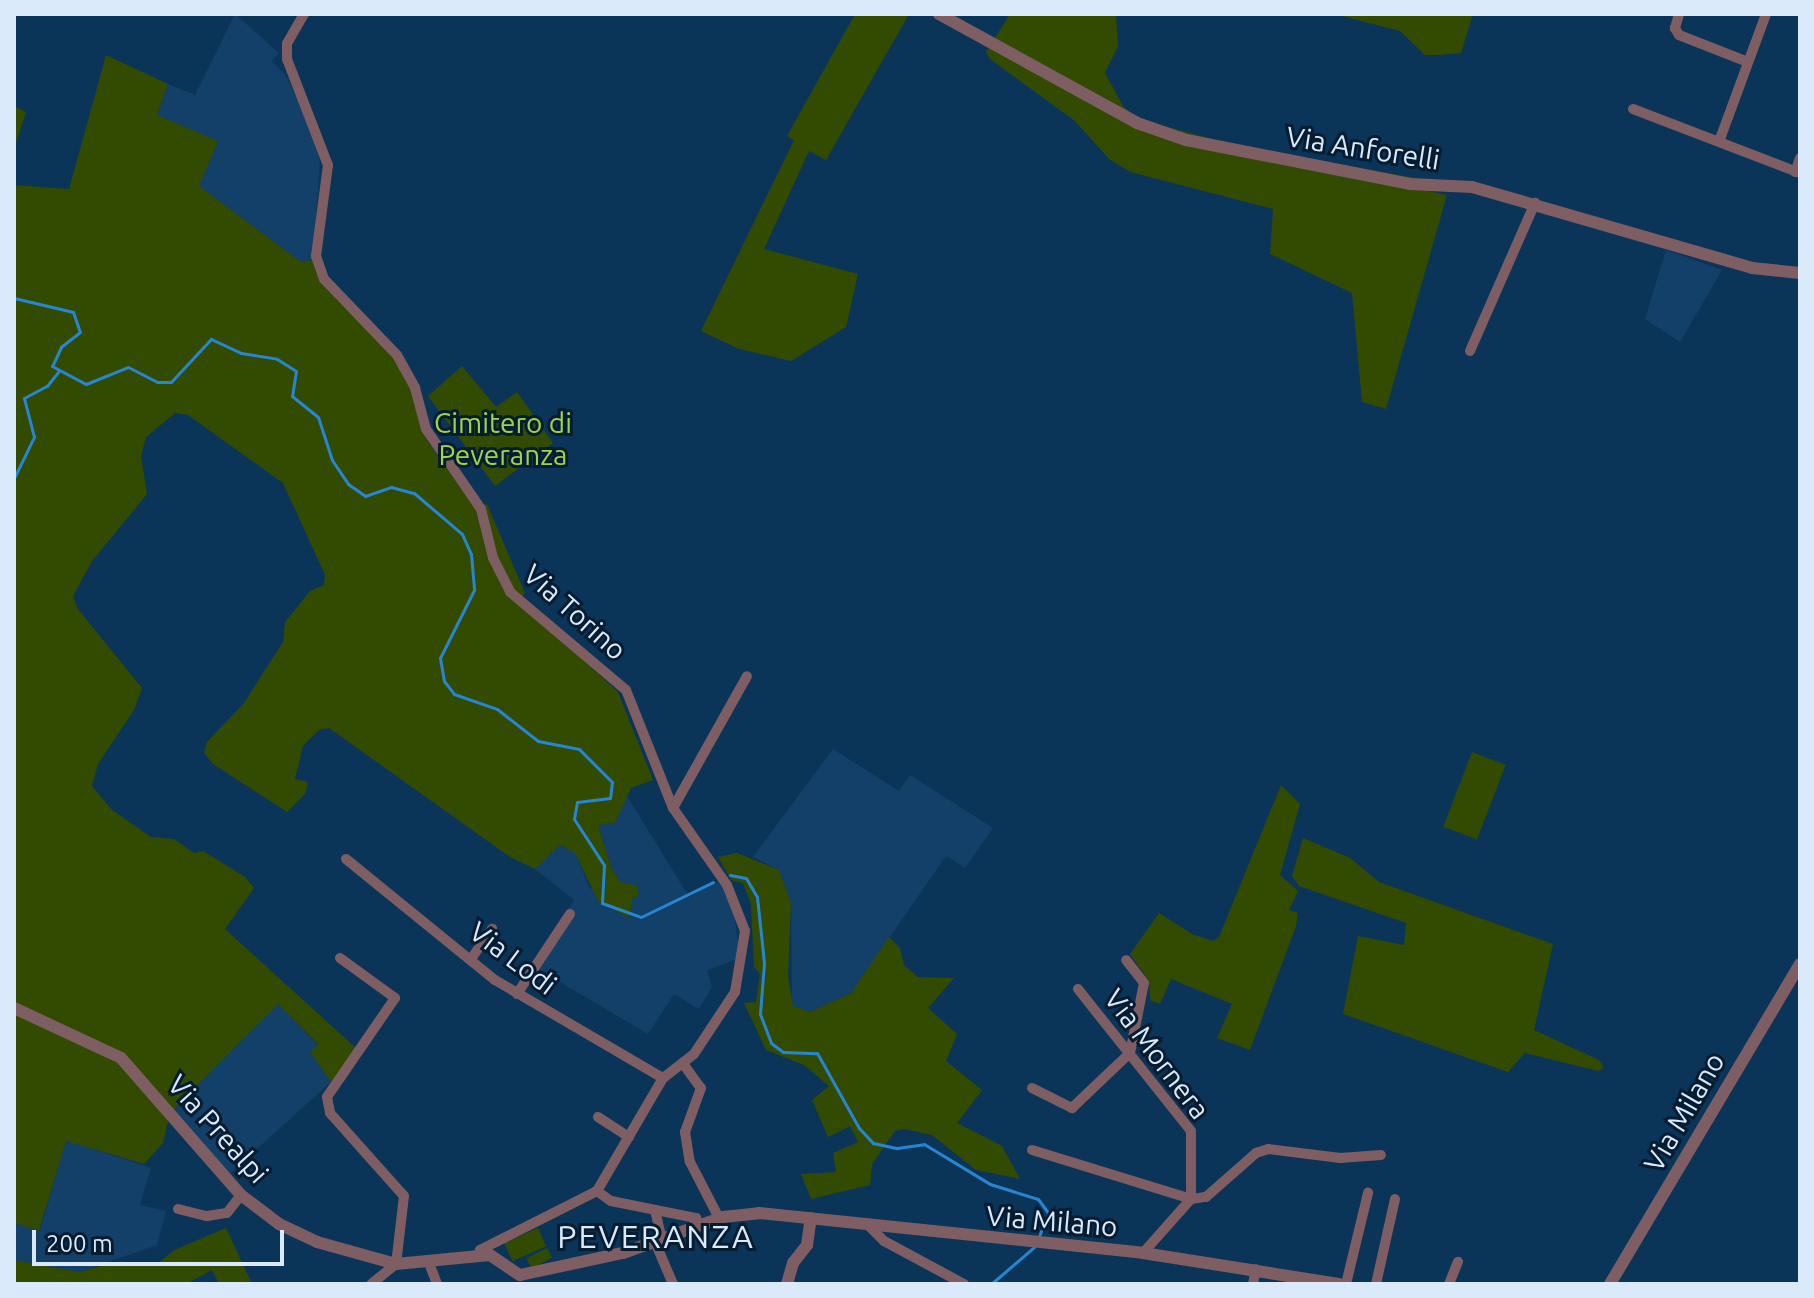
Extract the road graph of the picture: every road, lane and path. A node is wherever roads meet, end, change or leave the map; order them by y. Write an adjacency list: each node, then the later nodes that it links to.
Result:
1 (304, 14): 14 (street, Via Torino)
2 (939, 14): 10 (street, Via Anforelli)
3 (1679, 14): 5 (street)
4 (1766, 14): 5 (street)
5 (1748, 62): 7 (street)
6 (1633, 109): 7 (street)
7 (1720, 139): 9 (street)
8 (1800, 158): 9 (street)
9 (1798, 172)
10 (1535, 203): 11 (street, Via Anforelli); 12 (street)
11 (1800, 273)
12 (1470, 351)
13 (747, 676): 14 (street)
14 (673, 808): 26 (street, Via Torino)
15 (346, 859): 19 (street, Via Lodi)
16 (570, 914): 23 (street)
17 (492, 929): 19 (street)
18 (340, 958): 49 (street)
19 (471, 959): 23 (street, Via Lodi)
20 (1126, 960): 25 (street)
21 (1800, 964): 62 (street, Via Milano)
22 (1078, 989): 25 (street, Via Mornera)
23 (517, 994): 27 (street, Via Lodi)
24 (14, 1008): 35 (street, Via Prealpi)
25 (1130, 1053): 28 (street); 36 (street, Via Mornera)
26 (684, 1065): 27 (street); 40 (street)
27 (663, 1078): 30 (street)
28 (1032, 1088)
29 (598, 1117): 30 (street)
30 (629, 1137): 33 (street)
31 (1032, 1150): 36 (street)
32 (1381, 1155): 36 (street)
33 (597, 1191): 39 (street); 46 (street)
34 (1368, 1193): 59 (street)
35 (241, 1195): 38 (street); 49 (street, Via Prealpi)
36 (1191, 1199): 45 (street)
37 (1395, 1199): 60 (street)
38 (178, 1209)
39 (655, 1210): 43 (street); 44 (street)
40 (719, 1218): 41 (street, Via Milano); 43 (street, Via Milano)
41 (811, 1218): 42 (street, Via Milano); 55 (street)
42 (865, 1222): 45 (street, Via Milano); 56 (street)
43 (699, 1225): 44 (street, Via Milano)
44 (659, 1241): 51 (street, Via Milano); 54 (street)
45 (1143, 1253): 50 (street, Via Milano)
46 (479, 1256): 48 (street, Via Prealpi); 51 (street)
47 (1458, 1262): 61 (street)
48 (429, 1263): 49 (street, Via Prealpi); 53 (street)
49 (396, 1264): 52 (street)
50 (1256, 1269): 57 (street); 58 (street, Via Milano)
51 (516, 1280)
52 (372, 1284)
53 (437, 1284)
54 (673, 1284)
55 (787, 1284)
56 (964, 1284)
57 (1253, 1284)
58 (1339, 1284)
59 (1346, 1284)
60 (1376, 1284)
61 (1449, 1284)
62 (1610, 1284)

